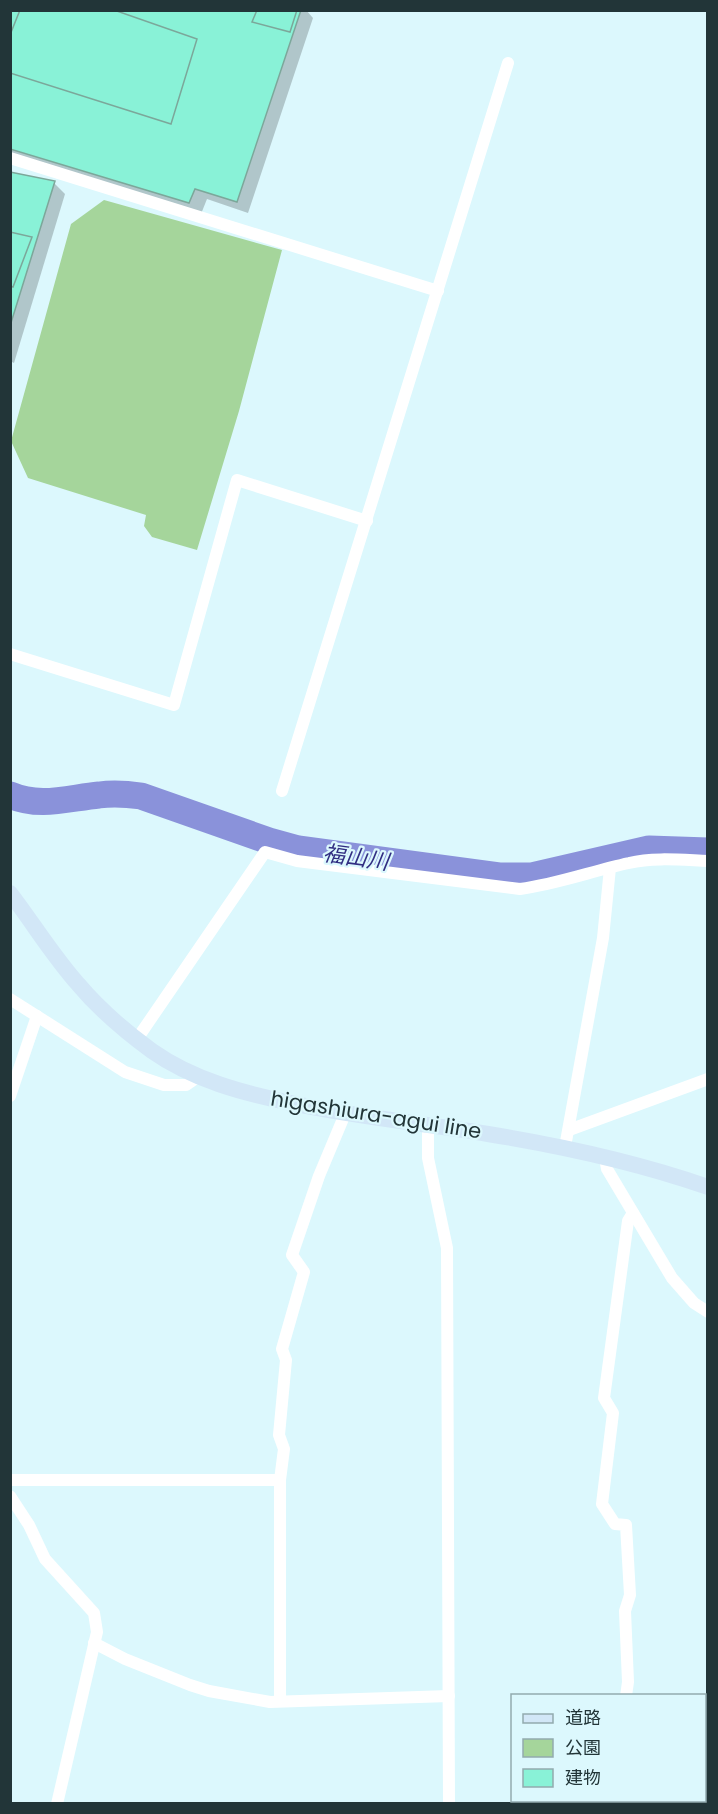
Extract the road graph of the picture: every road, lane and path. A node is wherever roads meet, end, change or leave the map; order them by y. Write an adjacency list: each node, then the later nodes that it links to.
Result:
1 (508, 63): 3 (street)
2 (10, 158): 3 (street)
3 (438, 291): 4 (street)
4 (367, 521): 5 (street); 6 (street)
5 (10, 654)
6 (282, 791)
7 (708, 861): 8 (street)
8 (610, 868): 12 (street); 18 (street)
9 (10, 893): 12 (main road, higashiura-agui line)
10 (10, 999): 11 (street)
11 (37, 1016): 13 (street); 15 (street)
12 (137, 1040): 13 (main road, higashiura-agui line)
13 (199, 1076): 16 (main road, higashiura-agui line)
14 (708, 1079): 18 (street)
15 (10, 1096)
16 (345, 1114): 17 (main road, higashiura-agui line); 25 (street)
17 (428, 1127): 19 (main road, higashiura-agui line); 29 (street)
18 (569, 1130): 19 (street)
19 (565, 1148): 20 (main road, higashiura-agui line)
20 (605, 1158): 21 (main road, higashiura-agui line); 22 (street)
21 (708, 1188)
22 (633, 1213): 23 (street); 28 (street)
23 (708, 1312)
24 (10, 1480): 25 (street)
25 (280, 1480): 30 (street)
26 (10, 1496): 27 (street)
27 (94, 1643): 30 (street); 31 (street)
28 (626, 1694)
29 (449, 1696): 30 (street); 32 (street)
30 (280, 1701)
31 (57, 1803)
32 (449, 1803)

